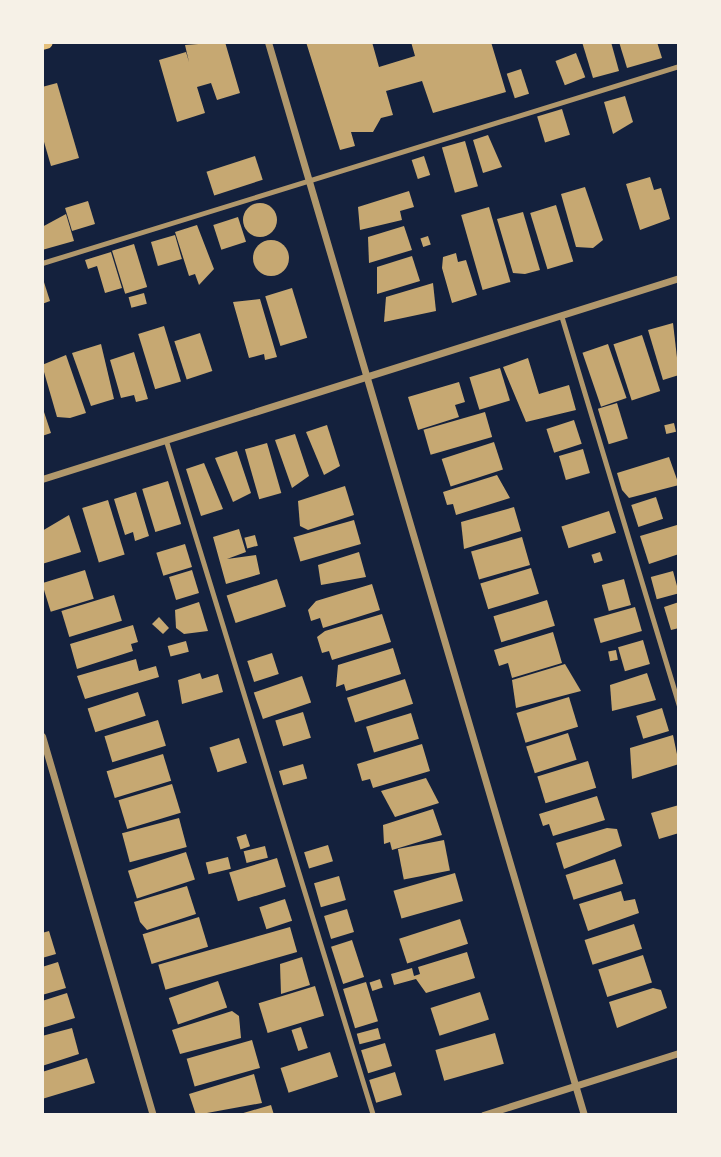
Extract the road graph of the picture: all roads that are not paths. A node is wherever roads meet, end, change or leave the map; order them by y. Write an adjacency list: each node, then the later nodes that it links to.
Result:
1 (268, 42): 3 (street)
2 (679, 66): 3 (lane)
3 (309, 179): 4 (lane); 7 (street)
4 (42, 263)
5 (679, 278): 6 (street)
6 (561, 315): 7 (street); 10 (lane)
7 (365, 376): 8 (street); 13 (street)
8 (166, 441): 9 (street); 15 (lane)
9 (42, 479)
10 (679, 706)
11 (42, 736): 14 (street)
12 (679, 1054): 13 (street)
13 (575, 1086): 16 (street); 17 (street)
14 (153, 1115)
15 (373, 1115)
16 (482, 1115)
17 (584, 1115)

